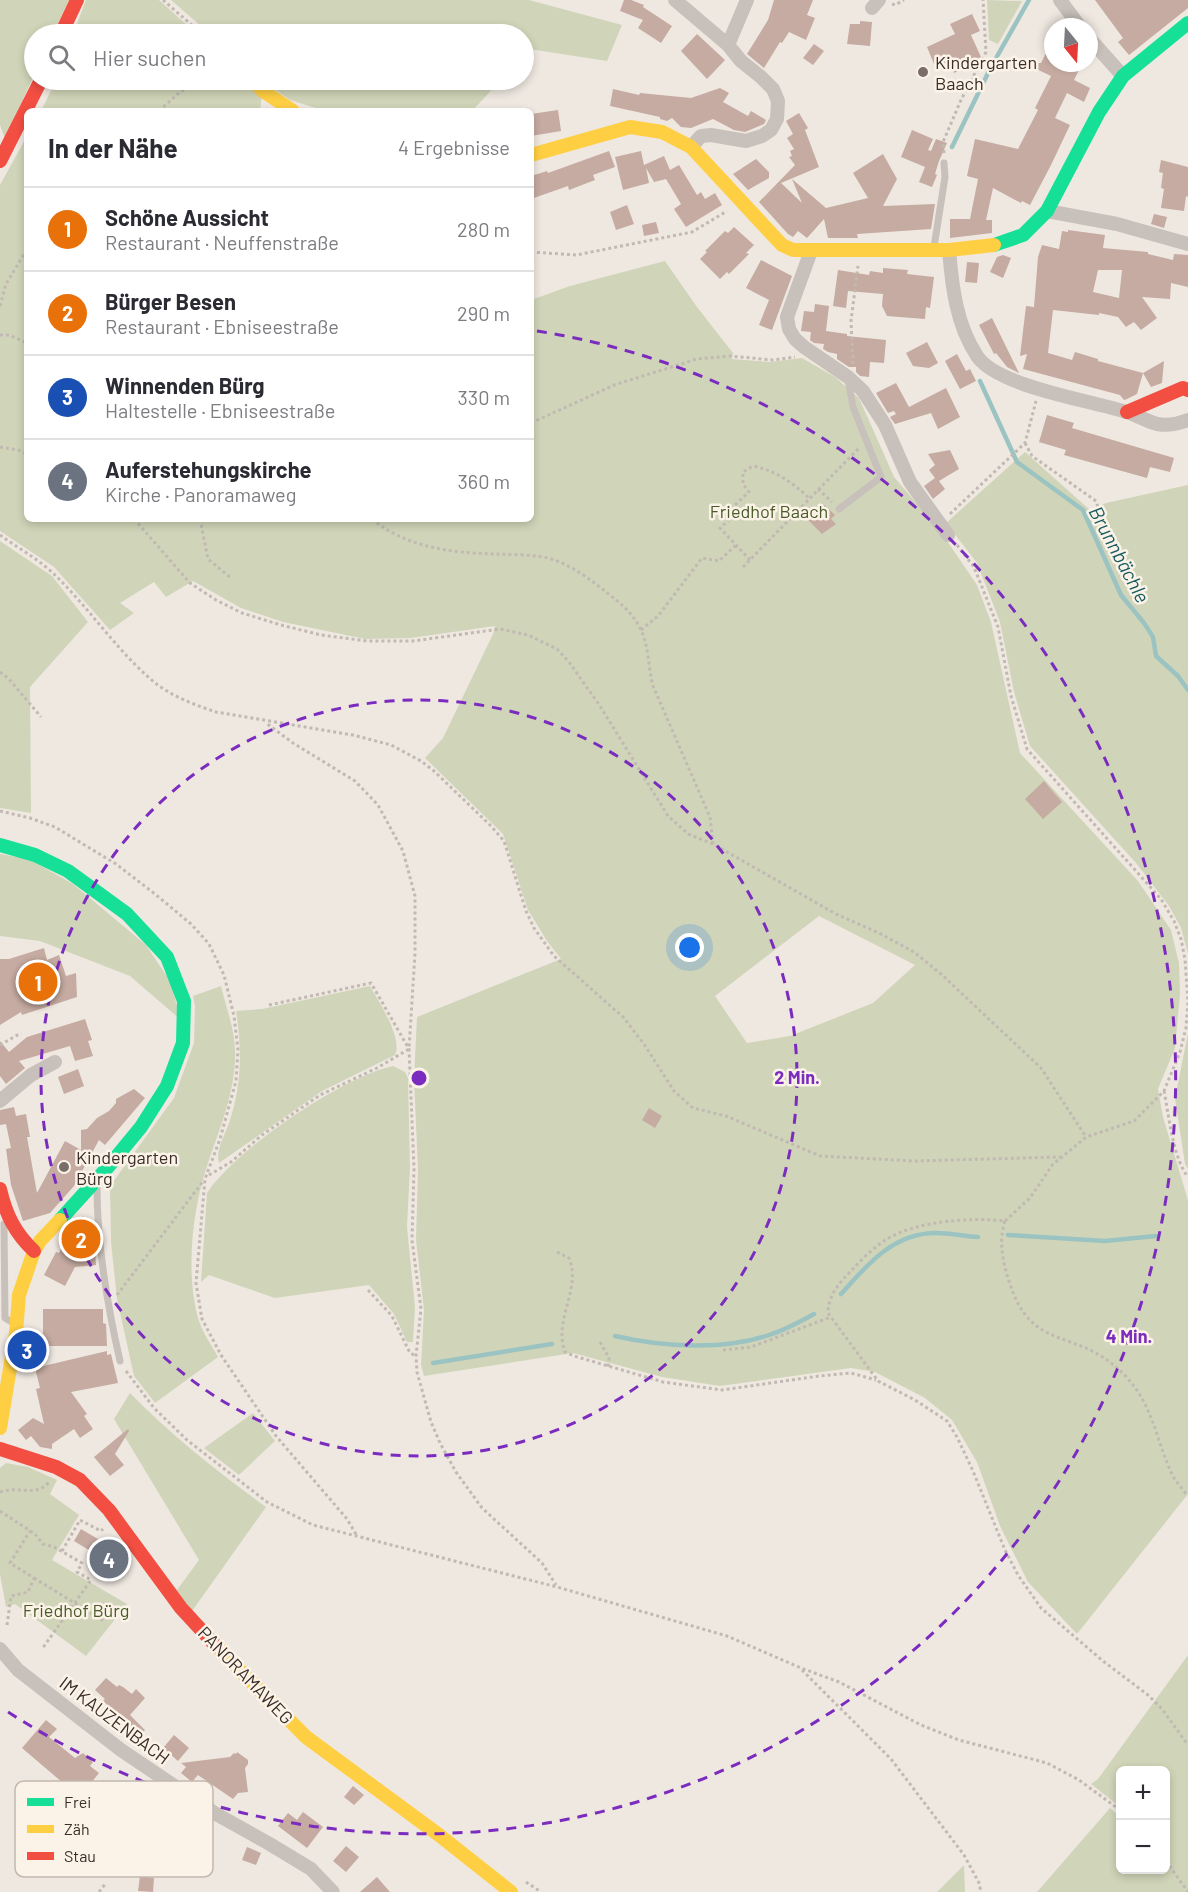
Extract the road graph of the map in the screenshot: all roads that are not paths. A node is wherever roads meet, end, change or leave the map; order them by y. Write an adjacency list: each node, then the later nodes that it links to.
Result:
1 (77, 0): 7 (street)
2 (675, 0): 8 (street)
3 (747, 0): 8 (street)
4 (1059, 0): 5 (street)
5 (1073, 18)
6 (1188, 23): 10 (street)
7 (66, 24)
8 (728, 45): 16 (street)
9 (1098, 48): 10 (street)
10 (1123, 76): 20 (street)
11 (36, 90): 13 (street)
12 (262, 90): 14 (street)
13 (27, 108)
14 (288, 108)
15 (24, 114): 18 (street)
16 (691, 147): 17 (street); 24 (street)
17 (534, 154)
18 (0, 161)
19 (944, 163): 22 (lane)
20 (1047, 211): 21 (street); 23 (street)
21 (1188, 244)
22 (934, 250): 23 (street); 24 (street)
23 (949, 250): 27 (street)
24 (812, 251): 25 (street)
25 (850, 379): 29 (lane); 30 (street)
26 (1188, 390): 27 (street)
27 (1127, 412): 28 (street)
28 (1188, 420)
29 (839, 509)
30 (944, 529)
31 (0, 845): 34 (street)
32 (55, 1062): 33 (street)
33 (0, 1101)
34 (96, 1178): 37 (street); 39 (lane)
35 (0, 1189): 36 (street)
36 (4, 1209): 37 (street); 38 (lane)
37 (34, 1251): 38 (street)
38 (17, 1326): 40 (street)
39 (120, 1361)
40 (0, 1428)
41 (0, 1449): 46 (street, PANORAMAWEG)
42 (0, 1649): 43 (street, IM KAUZENBACH)
43 (166, 1781)
44 (213, 1813): 45 (street, IM KAUZENBACH)
45 (333, 1892)
46 (512, 1892)

